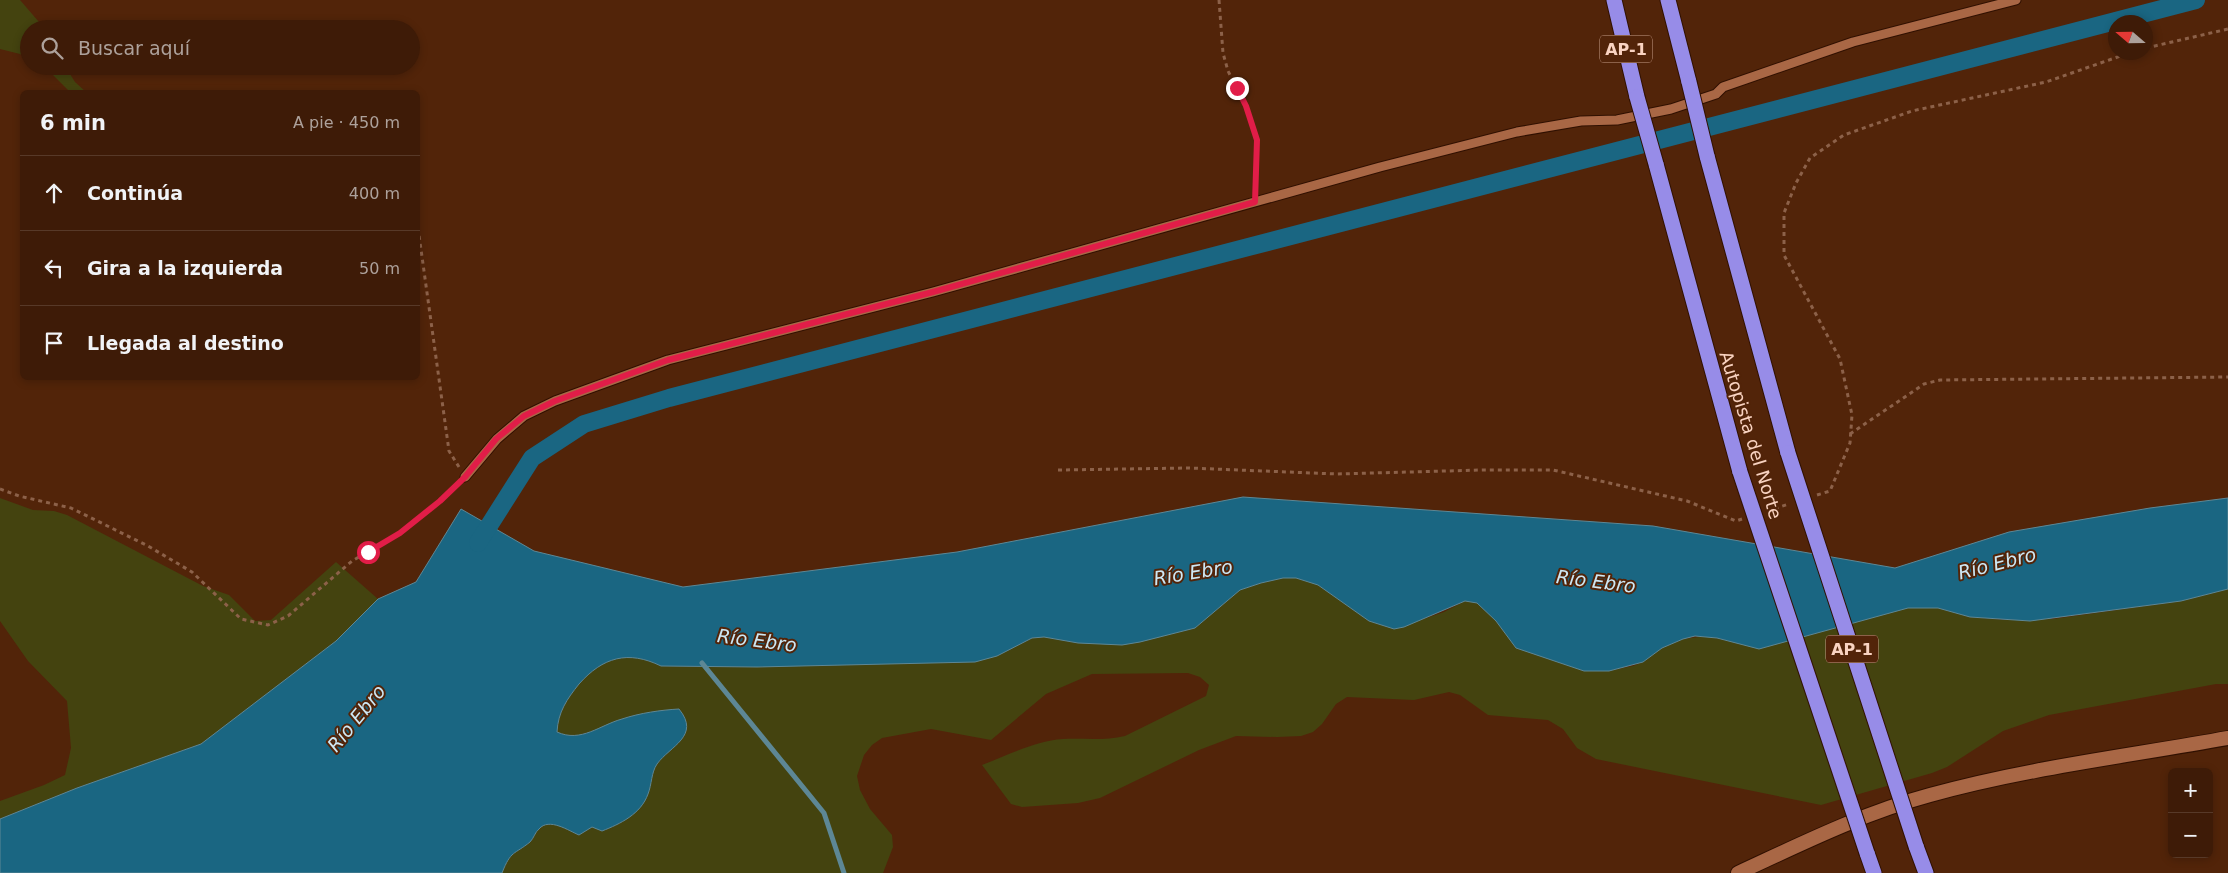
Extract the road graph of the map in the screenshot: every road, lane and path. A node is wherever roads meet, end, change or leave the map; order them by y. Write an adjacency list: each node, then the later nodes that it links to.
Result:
1 (1219, 0): 8 (path)
2 (1614, 0): 21 (highway, Autopista del Norte / AP-1, bridge)
3 (1668, 0): 22 (highway, Autopista del Norte / AP-1, bridge)
4 (2016, 0): 8 (lane)
5 (2228, 29): 6 (path)
6 (2153, 46)
7 (2109, 60): 11 (path)
8 (1255, 202): 13 (lane)
9 (420, 242): 13 (path)
10 (2228, 377): 11 (path)
11 (1850, 434): 15 (path)
12 (1058, 470): 18 (path)
13 (465, 477): 14 (path)
14 (0, 489)
15 (1812, 497)
16 (1793, 503): 17 (path)
17 (1764, 512)
18 (1746, 518)
19 (2228, 738): 20 (street)
20 (1738, 873)
21 (1874, 873)
22 (1926, 873)

